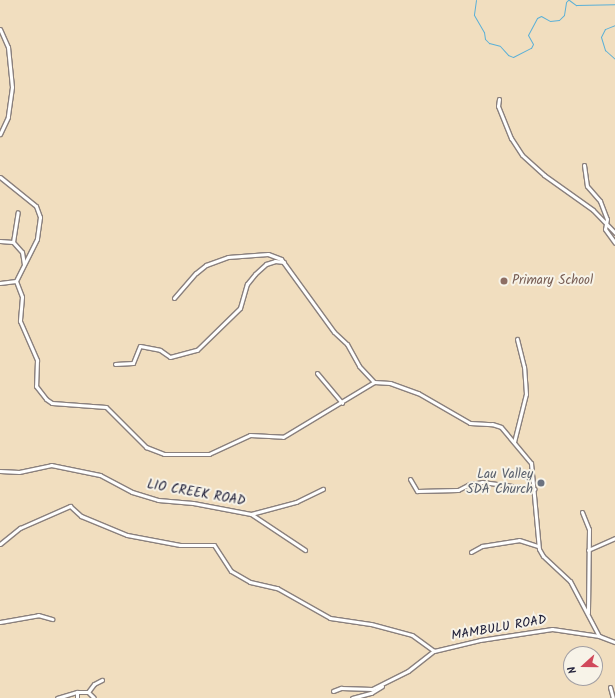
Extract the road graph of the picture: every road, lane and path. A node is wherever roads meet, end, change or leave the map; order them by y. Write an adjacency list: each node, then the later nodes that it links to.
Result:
1 (0, 29): 3 (street)
2 (499, 99): 7 (street)
3 (0, 134)
4 (584, 165): 7 (street)
5 (0, 176): 13 (street)
6 (18, 212): 10 (street)
7 (606, 222): 8 (street); 11 (street)
8 (615, 233)
9 (0, 241): 10 (street)
10 (13, 242): 13 (street)
11 (615, 243)
12 (284, 262): 16 (street); 18 (street); 20 (street)
13 (24, 264): 14 (street)
14 (16, 281): 15 (street); 21 (street)
15 (0, 283)
16 (174, 298)
17 (517, 339): 22 (street)
18 (115, 364)
19 (317, 373): 21 (street)
20 (374, 382): 21 (street); 22 (street)
21 (342, 403)
22 (514, 442): 26 (street)
23 (0, 471): 28 (street, LIO CREEK ROAD)
24 (410, 479): 26 (street)
25 (323, 489): 28 (street)
26 (535, 489): 31 (street)
27 (582, 512): 33 (street)
28 (251, 514): 32 (street)
29 (615, 538): 33 (street)
30 (0, 544): 40 (street)
31 (538, 546): 34 (street); 35 (street)
32 (305, 550)
33 (588, 550): 35 (street)
34 (471, 552)
35 (588, 613): 38 (street)
36 (52, 619): 37 (street)
37 (0, 622)
38 (599, 636): 39 (street, MAMBULU ROAD); 40 (street, MAMBULU ROAD)
39 (615, 642)
40 (434, 651): 42 (street)
41 (102, 680): 46 (street)
42 (383, 684): 44 (street); 50 (street)
43 (610, 687): 51 (street)
44 (333, 691)
45 (77, 692): 46 (street); 47 (street); 48 (street)
46 (88, 692): 49 (street)
47 (57, 698)
48 (77, 698)
49 (94, 698)
50 (352, 698)
51 (613, 698)

